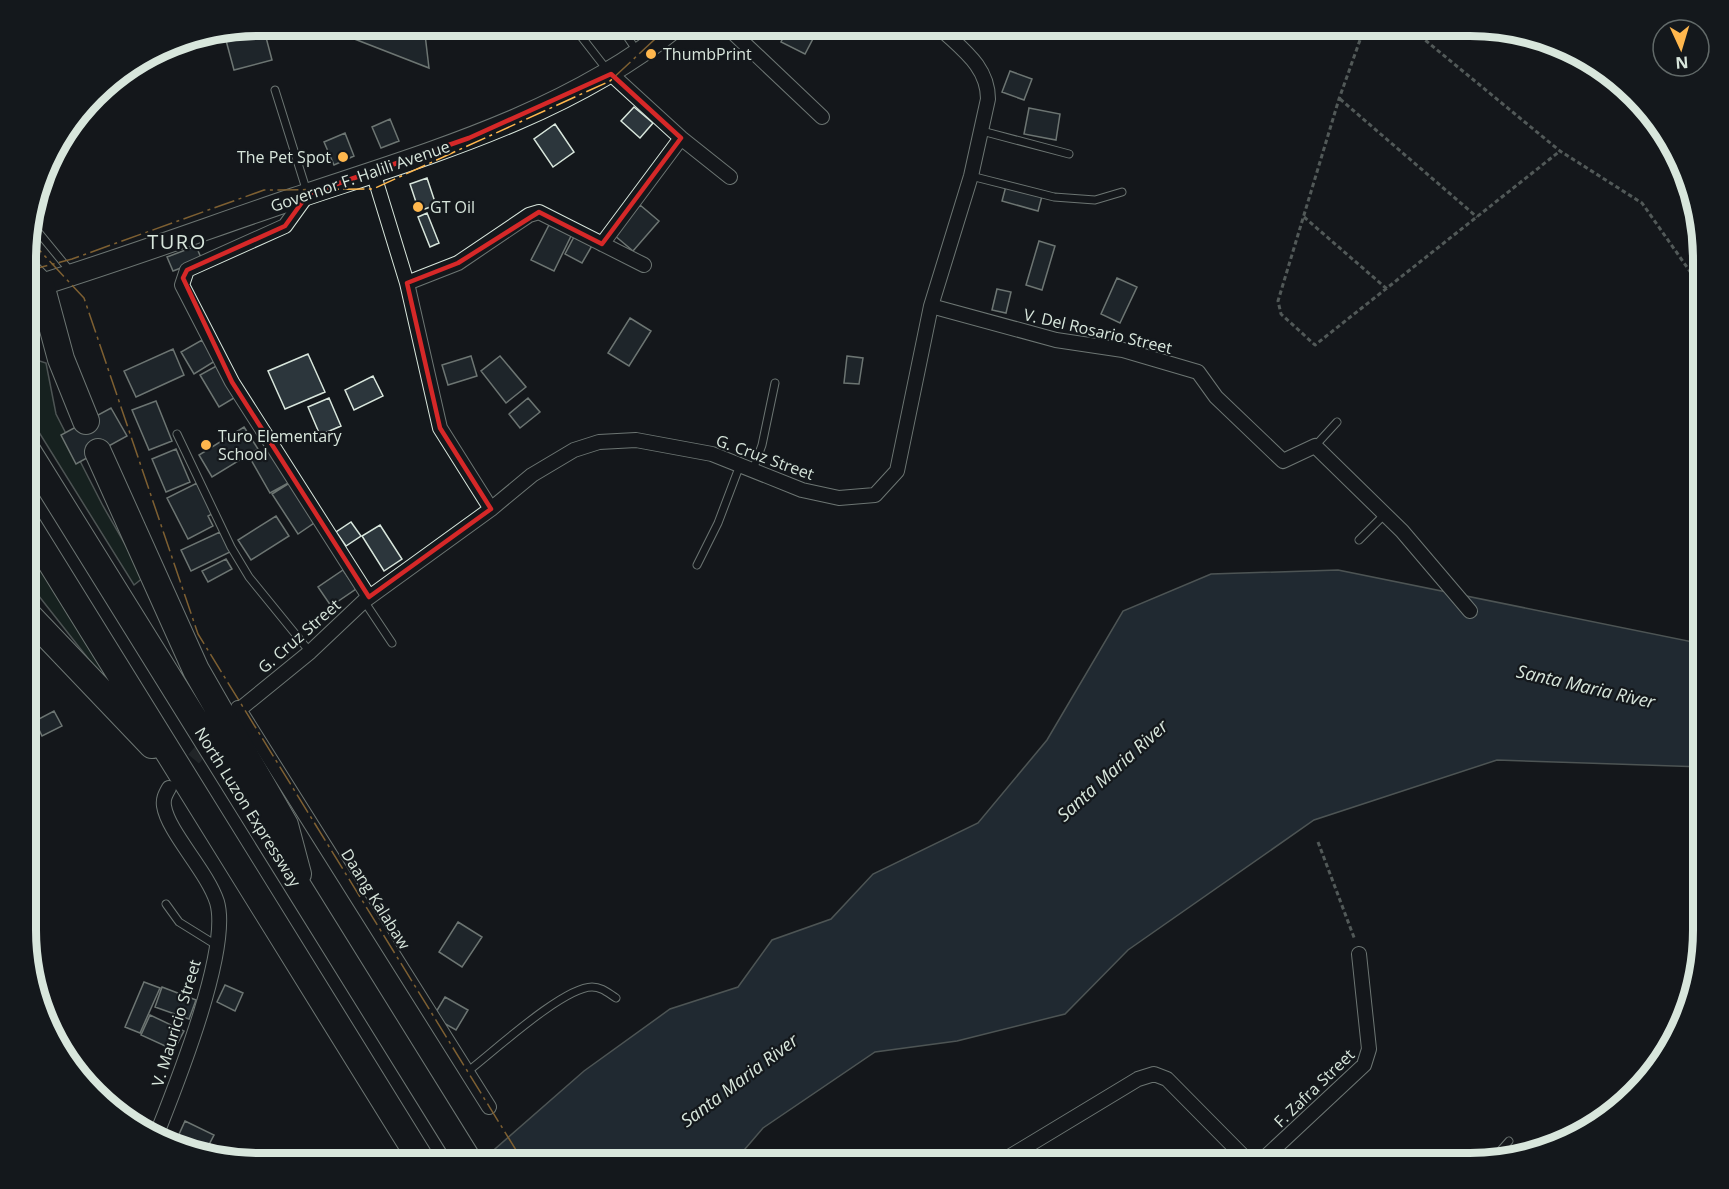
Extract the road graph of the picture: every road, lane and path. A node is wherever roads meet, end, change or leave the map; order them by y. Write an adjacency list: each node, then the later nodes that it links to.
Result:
1 (581, 36): 9 (lane)
2 (627, 36): 8 (lane)
3 (663, 36): 8 (main road, Governor F. Halili Avenue)
4 (737, 36): 12 (street)
5 (948, 36): 13 (street, G. Cruz Street)
6 (1361, 36): 11 (path)
7 (1420, 36): 15 (path)
8 (639, 55): 9 (main road, Governor F. Halili Avenue)
9 (610, 74): 14 (street); 17 (main road, Governor F. Halili Avenue)
10 (275, 90): 21 (lane)
11 (1339, 99): 22 (path); 23 (path)
12 (822, 117)
13 (982, 130): 16 (lane); 18 (street, G. Cruz Street)
14 (681, 138): 19 (street); 25 (street)
15 (1560, 152): 23 (path); 28 (path)
16 (1069, 154)
17 (373, 172): 21 (main road, Governor F. Halili Avenue); 29 (street)
18 (971, 176): 20 (lane); 33 (street, G. Cruz Street)
19 (730, 177)
20 (1122, 192)
21 (308, 194): 27 (main road, Governor F. Halili Avenue); 47 (street)
22 (1304, 216): 31 (path); 31 (path)
23 (1477, 217): 31 (path)
24 (38, 232): 27 (lane)
25 (602, 244): 26 (street); 29 (street)
26 (644, 265)
27 (72, 274): 30 (main road, Governor F. Halili Avenue)
28 (1693, 276)
29 (407, 283): 42 (street)
30 (36, 285)
31 (1387, 289)
32 (36, 298): 35 (highway)
33 (931, 306): 38 (street, V. Del Rosario Street); 41 (street, G. Cruz Street)
34 (775, 383): 41 (lane)
35 (86, 421)
36 (1337, 422): 38 (lane)
37 (177, 434): 51 (lane)
38 (1316, 446): 43 (street)
39 (98, 452): 55 (highway)
40 (36, 465): 55 (highway, North Luzon Expressway)
41 (747, 467): 42 (street, G. Cruz Street); 46 (lane)
42 (491, 509): 47 (street, G. Cruz Street)
43 (1384, 515): 45 (lane); 48 (street)
44 (36, 540): 53 (highway)
45 (1359, 540)
46 (697, 565)
47 (366, 599): 50 (lane); 51 (street, G. Cruz Street)
48 (1470, 611)
49 (36, 624): 53 (highway)
50 (392, 643)
51 (310, 652): 52 (street, G. Cruz Street)
52 (234, 713): 60 (street, Daang Kalabaw)
53 (176, 783): 57 (street, V. Mauricio Street); 66 (highway)
54 (1318, 842): 58 (path)
55 (305, 900): 67 (highway, North Luzon Expressway)
56 (166, 904): 57 (lane)
57 (216, 945): 62 (street, V. Mauricio Street)
58 (1359, 954): 69 (street, F. Zafra Street)
59 (616, 998): 60 (lane)
60 (467, 1073): 61 (street, Daang Kalabaw)
61 (489, 1107)
62 (159, 1129)
63 (1509, 1141): 64 (lane)
64 (1500, 1151)
65 (1019, 1152): 68 (street)
66 (417, 1153)
67 (465, 1153)
68 (1240, 1153)
69 (1270, 1153)

